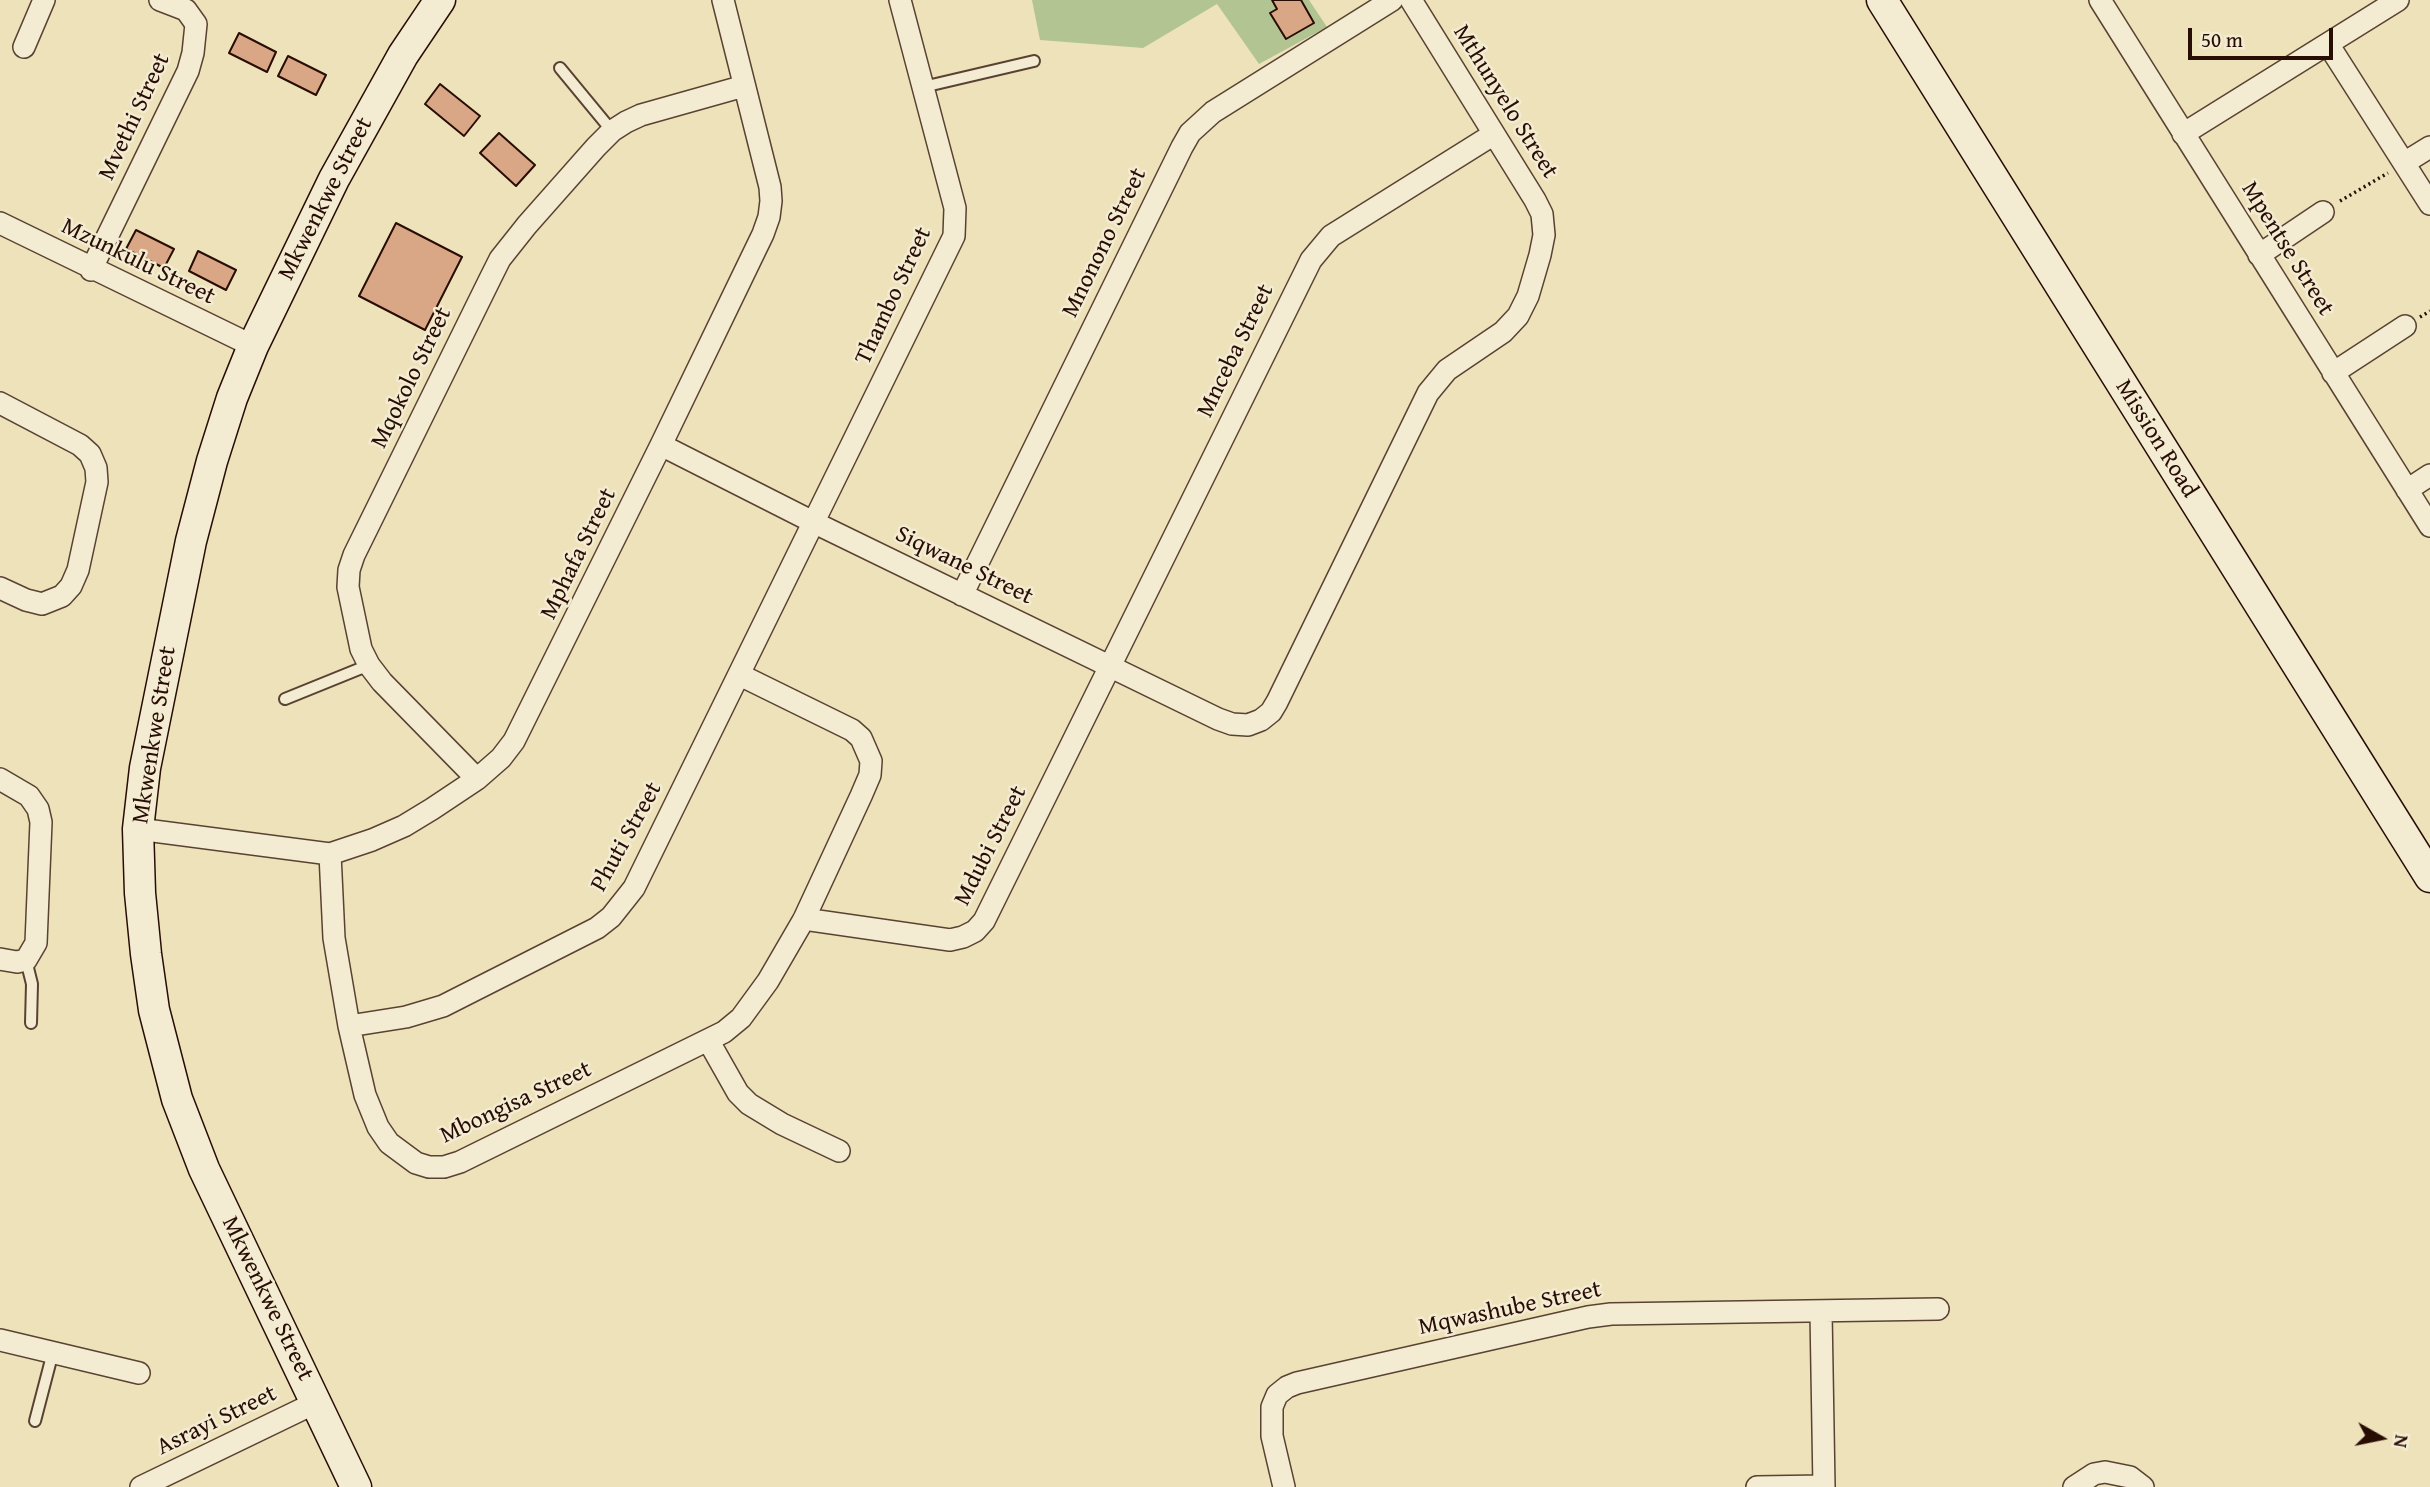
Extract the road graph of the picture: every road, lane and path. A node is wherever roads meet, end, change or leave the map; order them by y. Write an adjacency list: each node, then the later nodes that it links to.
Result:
1 (44, 0): 12 (street)
2 (160, 0): 26 (street, Mvethi Street)
3 (439, 0): 28 (street, Mkwenkwe Street)
4 (723, 0): 15 (street, Mphafa Street)
5 (900, 0): 16 (street, Thambo Street)
6 (1392, 0): 37 (street, Mnonono Street)
7 (1411, 0): 18 (street, Mthunyelo Street)
8 (1882, 0): 47 (street, Mission Road)
9 (2398, 0): 11 (street)
10 (2109, 3): 19 (street, Mpentse Street)
11 (2328, 44): 19 (street); 21 (street)
12 (24, 47)
13 (1034, 61): 16 (lane)
14 (561, 68): 17 (lane)
15 (744, 86): 17 (street, Mqokolo Street); 31 (street, Mphafa Street)
16 (923, 87): 34 (street, Thambo Street)
17 (612, 131): 38 (street, Mqokolo Street)
18 (1494, 134): 39 (street, Mnceba Street); 42 (street, Mthunyelo Street)
19 (2183, 134): 25 (street, Mpentse Street)
20 (2430, 147): 21 (street)
21 (2404, 163): 22 (street); 23 (path)
22 (2430, 204)
23 (2323, 212): 25 (street)
24 (0, 223): 26 (street, Mzunkulu Street)
25 (2259, 255): 29 (street, Mpentse Street)
26 (91, 270): 28 (street, Mzunkulu Street)
27 (2405, 326): 29 (street)
28 (253, 346): 45 (street, Mkwenkwe Street)
29 (2333, 373): 33 (street, Mpentse Street)
30 (0, 403): 36 (street)
31 (661, 445): 34 (street, Siqwane Street); 44 (street, Mphafa Street)
32 (2430, 475): 33 (street)
33 (2407, 490): 35 (street, Mpentse Street)
34 (813, 522): 37 (street, Siqwane Street); 40 (street, Phuti Street)
35 (2430, 526)
36 (0, 589)
37 (962, 595): 39 (street, Siqwane Street)
38 (369, 665): 41 (lane); 44 (street, Mqokolo Street)
39 (1110, 666): 42 (street, Siqwane Street); 48 (street, Mdubi Street)
40 (740, 675): 48 (street, Mbongisa Street); 52 (street, Phuti Street)
41 (285, 699)
42 (1248, 725)
43 (0, 779): 50 (street)
44 (477, 779): 46 (street, Mphafa Street)
45 (138, 829): 46 (street, Mphafa Street); 60 (street, Mkwenkwe Street)
46 (330, 854): 52 (street, Mbongisa Street)
47 (2430, 877)
48 (804, 919): 53 (street, Mbongisa Street)
49 (0, 959): 50 (street)
50 (26, 960): 51 (lane)
51 (31, 1023)
52 (349, 1026): 53 (street, Mbongisa Street)
53 (708, 1040): 54 (street)
54 (839, 1151)
55 (1938, 1309): 56 (street, Mqwashube Street)
56 (1821, 1312): 62 (street); 65 (street, Mqwashube Street)
57 (0, 1340): 58 (street)
58 (53, 1352): 59 (street); 61 (lane)
59 (139, 1373)
60 (317, 1402): 63 (street, Asrayi Street); 64 (street, Mkwenkwe Street)
61 (35, 1421)
62 (1824, 1486): 66 (street)
63 (141, 1487)
64 (356, 1487)
65 (1284, 1487)
66 (1756, 1487)
67 (2074, 1487): 68 (street)
68 (2143, 1487)

